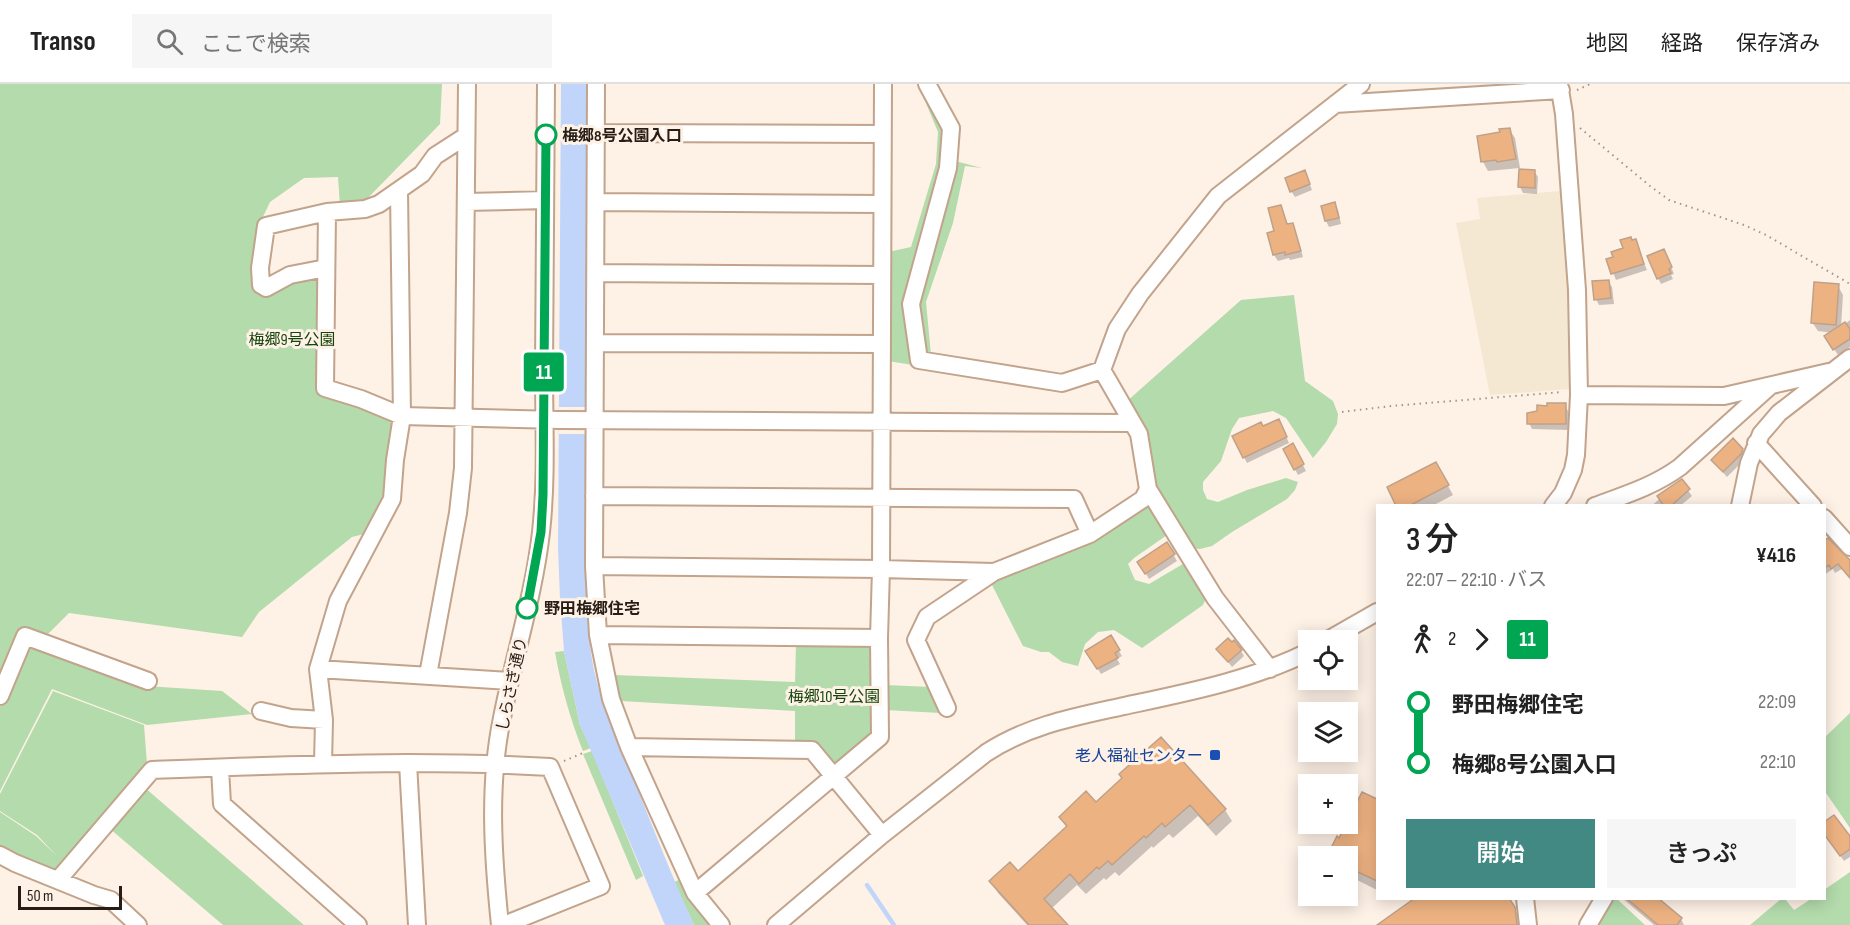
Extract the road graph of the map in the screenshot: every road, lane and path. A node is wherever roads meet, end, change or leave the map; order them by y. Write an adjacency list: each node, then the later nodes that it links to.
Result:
1 (467, 84): 14 (street)
2 (546, 84): 16 (street, しらさぎ通り)
3 (596, 84): 12 (street)
4 (883, 84): 13 (street)
5 (927, 84): 28 (street)
6 (1361, 84): 10 (street)
7 (1400, 84): 9 (street)
8 (1560, 87): 9 (street); 11 (street)
9 (1415, 98): 10 (street)
10 (1335, 104): 28 (street)
11 (1564, 114): 24 (path); 31 (street)
12 (596, 133): 13 (street); 18 (street)
13 (882, 134): 19 (street)
14 (466, 136): 15 (street); 17 (street)
15 (399, 191): 20 (street); 33 (street)
16 (545, 200): 17 (street); 35 (street, しらさぎ通り)
17 (466, 202): 34 (street)
18 (597, 202): 19 (street); 22 (street)
19 (882, 204): 23 (street)
20 (327, 212): 21 (street); 21 (street)
21 (326, 268): 33 (street)
22 (596, 273): 23 (street); 25 (street)
23 (882, 275): 26 (street)
24 (1850, 284)
25 (596, 343): 26 (street); 36 (street)
26 (882, 344): 37 (street)
27 (1850, 358): 29 (street)
28 (1102, 370): 38 (street)
29 (1833, 371): 30 (street); 39 (street)
30 (1771, 385): 31 (street); 44 (street)
31 (1579, 395): 32 (path); 43 (street)
32 (1342, 412)
33 (402, 416): 34 (street); 58 (street)
34 (463, 418): 35 (street); 60 (street)
35 (551, 420): 36 (street); 62 (street, しらさぎ通り)
36 (590, 420): 37 (street); 41 (street)
37 (882, 422): 38 (street); 42 (street)
38 (1132, 423): 40 (street)
39 (1756, 443): 45 (street); 46 (street)
40 (1148, 489): 48 (street); 59 (street)
41 (594, 496): 42 (street); 50 (street)
42 (880, 498): 48 (street); 51 (street)
43 (1557, 504)
44 (1600, 504)
45 (1740, 504)
46 (1811, 504)
47 (1826, 520): 49 (street)
48 (1090, 534): 52 (street)
49 (1850, 547)
50 (594, 566): 51 (street); 55 (street)
51 (881, 569): 52 (street); 56 (street)
52 (994, 572): 64 (street)
53 (1376, 613): 54 (street)
54 (1346, 630)
55 (598, 635): 56 (street); 67 (street)
56 (879, 638): 74 (street)
57 (1298, 656): 59 (street)
58 (318, 669): 60 (street); 66 (street)
59 (1270, 669): 75 (street)
60 (428, 675): 62 (street)
61 (148, 681): 63 (street)
62 (510, 681): 71 (street, しらさぎ通り)
63 (0, 696)
64 (947, 708)
65 (261, 711): 66 (street)
66 (324, 720): 70 (street)
67 (629, 747): 74 (street); 78 (street)
68 (583, 753): 72 (path)
69 (408, 763): 70 (street); 71 (street); 83 (street)
70 (323, 764): 73 (street)
71 (496, 764): 72 (street); 84 (street, しらさぎ通り)
72 (550, 767): 84 (street)
73 (220, 768): 77 (street); 81 (street)
74 (833, 776): 75 (street); 78 (street)
75 (882, 835): 86 (street)
76 (0, 855): 77 (street)
77 (58, 880): 82 (street)
78 (695, 893): 85 (street)
79 (1525, 900): 87 (street)
80 (1603, 900): 88 (street)
81 (356, 924)
82 (138, 925)
83 (417, 925)
84 (502, 925)
85 (722, 925)
86 (776, 925)
87 (1528, 925)
88 (1588, 925)

